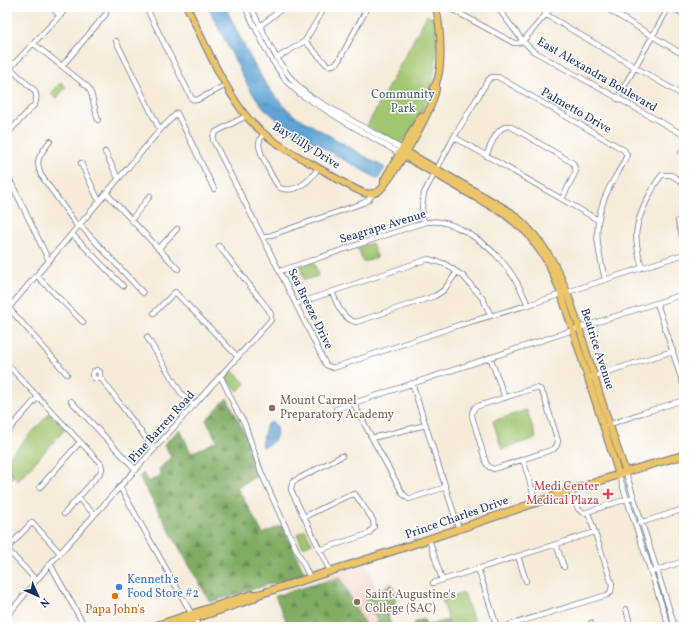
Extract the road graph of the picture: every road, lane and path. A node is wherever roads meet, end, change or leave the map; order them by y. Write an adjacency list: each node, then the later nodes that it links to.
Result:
1 (51, 7): 20 (street)
2 (68, 7): 20 (street)
3 (146, 7): 32 (street)
4 (187, 7): 32 (main road, Bay Lilly Drive)
5 (246, 7): 21 (street)
6 (251, 7): 21 (street)
7 (281, 7): 21 (street)
8 (325, 7): 24 (street)
9 (366, 7): 24 (street)
10 (497, 7): 16 (street)
11 (507, 7): 16 (street)
12 (552, 7): 18 (street)
13 (604, 7): 22 (street)
14 (670, 7): 19 (street); 22 (street)
15 (436, 8): 25 (street, East Alexandra Boulevard); 44 (main road)
16 (502, 13): 25 (street)
17 (106, 14): 29 (street)
18 (545, 14): 25 (street); 30 (street)
19 (684, 14)
20 (60, 16): 26 (street)
21 (258, 27): 28 (street); 44 (street)
22 (652, 37): 27 (street); 30 (street)
23 (116, 40): 37 (street)
24 (305, 40): 28 (street)
25 (523, 40): 34 (street, East Alexandra Boulevard)
26 (34, 44): 29 (street); 31 (street)
27 (684, 55)
28 (277, 58): 44 (street)
29 (62, 66): 36 (street)
30 (635, 68): 33 (street); 34 (street)
31 (8, 70): 39 (street)
32 (226, 85): 35 (main road, Bay Lilly Drive)
33 (684, 96)
34 (618, 99): 40 (street, East Alexandra Boulevard)
35 (246, 116): 38 (main road, Bay Lilly Drive); 65 (street, Sea Breeze Drive)
36 (98, 120)
37 (160, 130): 50 (street); 52 (street)
38 (264, 133): 47 (main road, Bay Lilly Drive); 47 (street)
39 (7, 134)
40 (684, 135)
41 (454, 138): 45 (street); 48 (street, Palmetto Drive); 59 (street, Palmetto Drive)
42 (50, 141): 62 (street)
43 (105, 152): 50 (street)
44 (403, 152): 48 (main road, Beatrice Avenue); 54 (main road)
45 (486, 156): 56 (street); 56 (street)
46 (81, 163): 57 (street)
47 (318, 168): 54 (main road, Bay Lilly Drive)
48 (436, 172): 61 (street, Palmetto Drive); 80 (main road, Beatrice Avenue)
49 (7, 174): 70 (street)
50 (118, 178): 53 (street)
51 (684, 183): 71 (street)
52 (214, 189)
53 (106, 193): 57 (street); 58 (street)
54 (374, 193): 65 (street)
55 (150, 196): 58 (street)
56 (562, 199): 59 (street)
57 (100, 200): 62 (street)
58 (131, 220): 68 (street)
59 (598, 220): 76 (street, Palmetto Drive)
60 (678, 221): 66 (street)
61 (424, 223): 73 (street, Seagrape Avenue); 84 (street, Seagrape Avenue)
62 (79, 226): 64 (street); 79 (street)
63 (177, 229): 68 (street)
64 (72, 234): 70 (street); 77 (street)
65 (264, 238): 73 (street, Sea Breeze Drive)
66 (684, 244)
67 (219, 246): 93 (street, Pine Barren Road)
68 (158, 249): 72 (street)
69 (684, 254): 71 (street, Sea Breeze Drive)
70 (49, 261): 75 (street)
71 (642, 268): 76 (street, Sea Breeze Drive)
72 (178, 269)
73 (280, 271): 83 (street, Sea Breeze Drive)
74 (457, 272): 78 (street); 78 (street); 87 (street)
75 (37, 276): 85 (street); 88 (street)
76 (605, 279): 80 (street, Sea Breeze Drive)
77 (123, 286)
78 (332, 292): 83 (street)
79 (143, 293)
80 (564, 293): 84 (street, Sea Breeze Drive); 89 (main road, Beatrice Avenue)
81 (684, 294): 82 (street)
82 (658, 303): 89 (street); 91 (street)
83 (296, 304): 87 (street, Sea Breeze Drive)
84 (528, 305): 87 (street, Sea Breeze Drive)
85 (7, 308): 95 (street)
86 (154, 313): 93 (street)
87 (490, 316)
88 (83, 322)
89 (576, 329): 92 (street); 99 (main road, Beatrice Avenue)
90 (147, 337): 107 (street)
91 (673, 351): 96 (street); 99 (street)
92 (490, 357): 100 (street); 103 (street)
93 (238, 358): 98 (street, Pine Barren Road)
94 (7, 364): 102 (street)
95 (67, 374)
96 (682, 375): 101 (street)
97 (100, 377): 114 (street)
98 (220, 377): 107 (street, Pine Barren Road); 152 (street)
99 (591, 377): 110 (main road, Beatrice Avenue)
100 (412, 383): 106 (street); 109 (street)
101 (684, 387)
102 (38, 397): 111 (street); 113 (street)
103 (505, 398): 117 (street); 117 (street)
104 (684, 400): 110 (street)
105 (71, 401): 118 (street)
106 (353, 402): 108 (street); 112 (street)
107 (194, 406): 114 (street, Pine Barren Road)
108 (336, 409)
109 (426, 424): 112 (street); 124 (street)
110 (607, 426): 119 (main road, Beatrice Avenue)
111 (7, 432)
112 (372, 438): 124 (street)
113 (80, 442): 122 (street); 127 (street)
114 (154, 449): 118 (street, Pine Barren Road)
115 (684, 455): 119 (highway, Prince Charles Drive)
116 (342, 456): 134 (street)
117 (522, 459): 129 (street)
118 (136, 470): 123 (street, Pine Barren Road)
119 (623, 474): 125 (highway, Prince Charles Drive); 126 (street, Beatrice Avenue); 128 (street, Beatrice Avenue)
120 (12, 479): 121 (street)
121 (7, 484)
122 (40, 487)
123 (120, 487): 133 (street, Pine Barren Road); 159 (street)
124 (446, 487): 137 (street)
125 (571, 491): 129 (highway, Prince Charles Drive); 131 (street)
126 (634, 497): 128 (street); 135 (street, Beatrice Avenue)
127 (78, 498): 132 (street); 133 (street)
128 (627, 499): 131 (street); 136 (street, Beatrice Avenue)
129 (536, 503): 137 (highway, Prince Charles Drive)
130 (684, 509): 135 (street)
131 (588, 512): 138 (street)
132 (64, 514)
133 (94, 514): 143 (street, Pine Barren Road)
134 (304, 516): 142 (street); 142 (street)
135 (642, 523): 136 (street); 149 (street, Beatrice Avenue)
136 (636, 525): 151 (street, Beatrice Avenue)
137 (459, 529): 139 (highway, Prince Charles Drive)
138 (595, 532): 140 (street); 165 (street)
139 (429, 539): 150 (highway, Prince Charles Drive); 154 (street)
140 (556, 544): 144 (street); 148 (street)
141 (7, 549): 143 (street); 153 (street)
142 (319, 550): 150 (street)
143 (60, 553): 146 (street, Pine Barren Road)
144 (518, 556): 147 (street); 155 (street)
145 (684, 561): 149 (street)
146 (50, 564): 153 (street, Pine Barren Road); 160 (street)
147 (478, 568): 154 (street); 164 (street)
148 (564, 568)
149 (657, 570): 151 (street); 168 (street, Beatrice Avenue)
150 (330, 571): 152 (highway, Prince Charles Drive)
151 (651, 572): 167 (street, Beatrice Avenue)
152 (310, 578): 159 (highway, Prince Charles Drive)
153 (36, 580): 158 (street, Pine Barren Road)
154 (442, 580): 156 (street)
155 (526, 581)
156 (432, 583)
157 (626, 609): 166 (street)
158 (8, 612)
159 (193, 616): 161 (highway, Prince Charles Drive); 162 (highway, Prince Charles Drive); 163 (street)
160 (85, 627)
161 (152, 627)
162 (170, 627)
163 (199, 627)
164 (497, 627)
165 (504, 627)
166 (631, 627)
167 (669, 627)
168 (675, 627)

